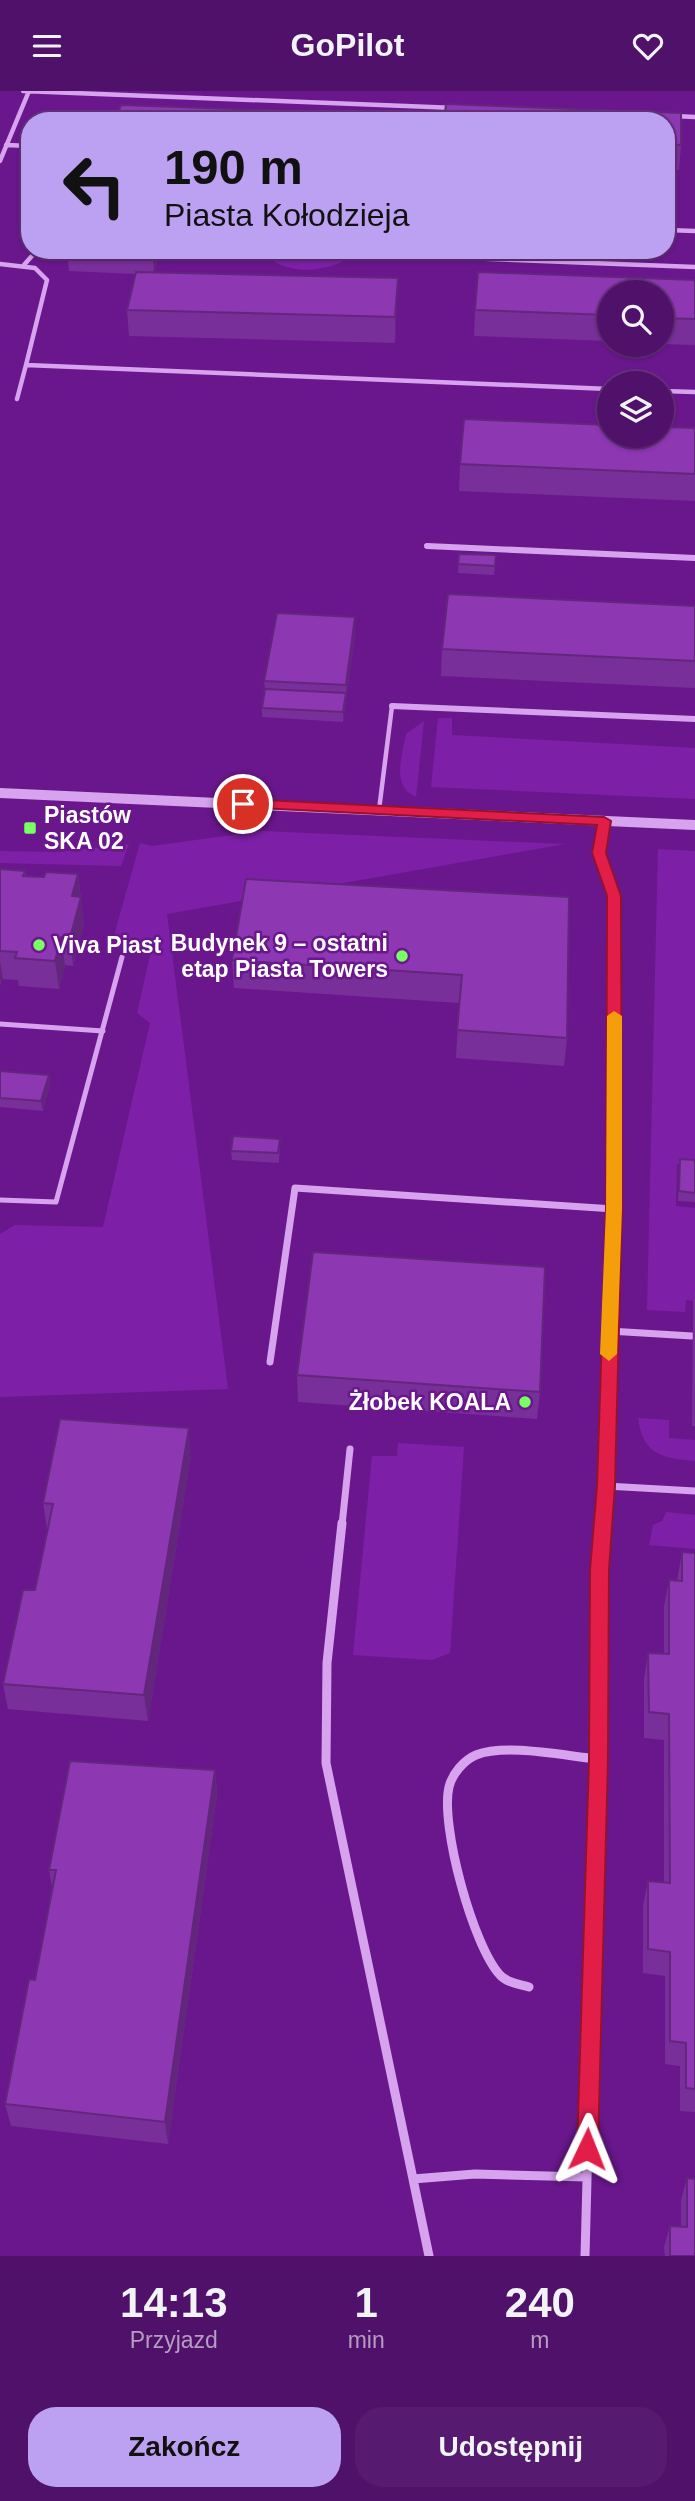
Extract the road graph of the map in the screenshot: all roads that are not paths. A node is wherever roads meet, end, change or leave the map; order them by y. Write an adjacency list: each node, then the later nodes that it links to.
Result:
1 (23, 91): 2 (street)
2 (29, 91): 3 (street); 6 (street)
3 (463, 108)
4 (675, 116): 5 (street)
5 (695, 117)
6 (6, 145): 7 (street); 8 (street)
7 (21, 146)
8 (0, 161)
9 (675, 230): 10 (street)
10 (695, 231)
11 (29, 259): 14 (street)
12 (491, 259): 15 (street)
13 (0, 264): 14 (street)
14 (24, 265): 16 (street)
15 (695, 267)
16 (26, 365): 17 (street); 20 (street)
17 (597, 389)
18 (674, 391): 19 (street)
19 (695, 392)
20 (17, 399)
21 (427, 546): 22 (street)
22 (695, 558)
23 (392, 706): 24 (street); 26 (lane)
24 (695, 719)
25 (0, 793): 26 (street)
26 (379, 810): 27 (street)
27 (604, 821): 28 (street); 33 (street)
28 (695, 825)
29 (122, 957): 31 (lane)
30 (0, 1024): 31 (lane)
31 (103, 1031): 32 (lane)
32 (0, 1200)
33 (614, 1209): 34 (street); 36 (street)
34 (609, 1331): 35 (street); 38 (street)
35 (692, 1336)
36 (270, 1362)
37 (350, 1449): 43 (street)
38 (606, 1486): 39 (street); 40 (street)
39 (695, 1491)
40 (598, 1759): 41 (street); 42 (street)
41 (529, 1987)
42 (587, 2177): 43 (street); 45 (street)
43 (413, 2179): 44 (street)
44 (429, 2256)
45 (585, 2256)

